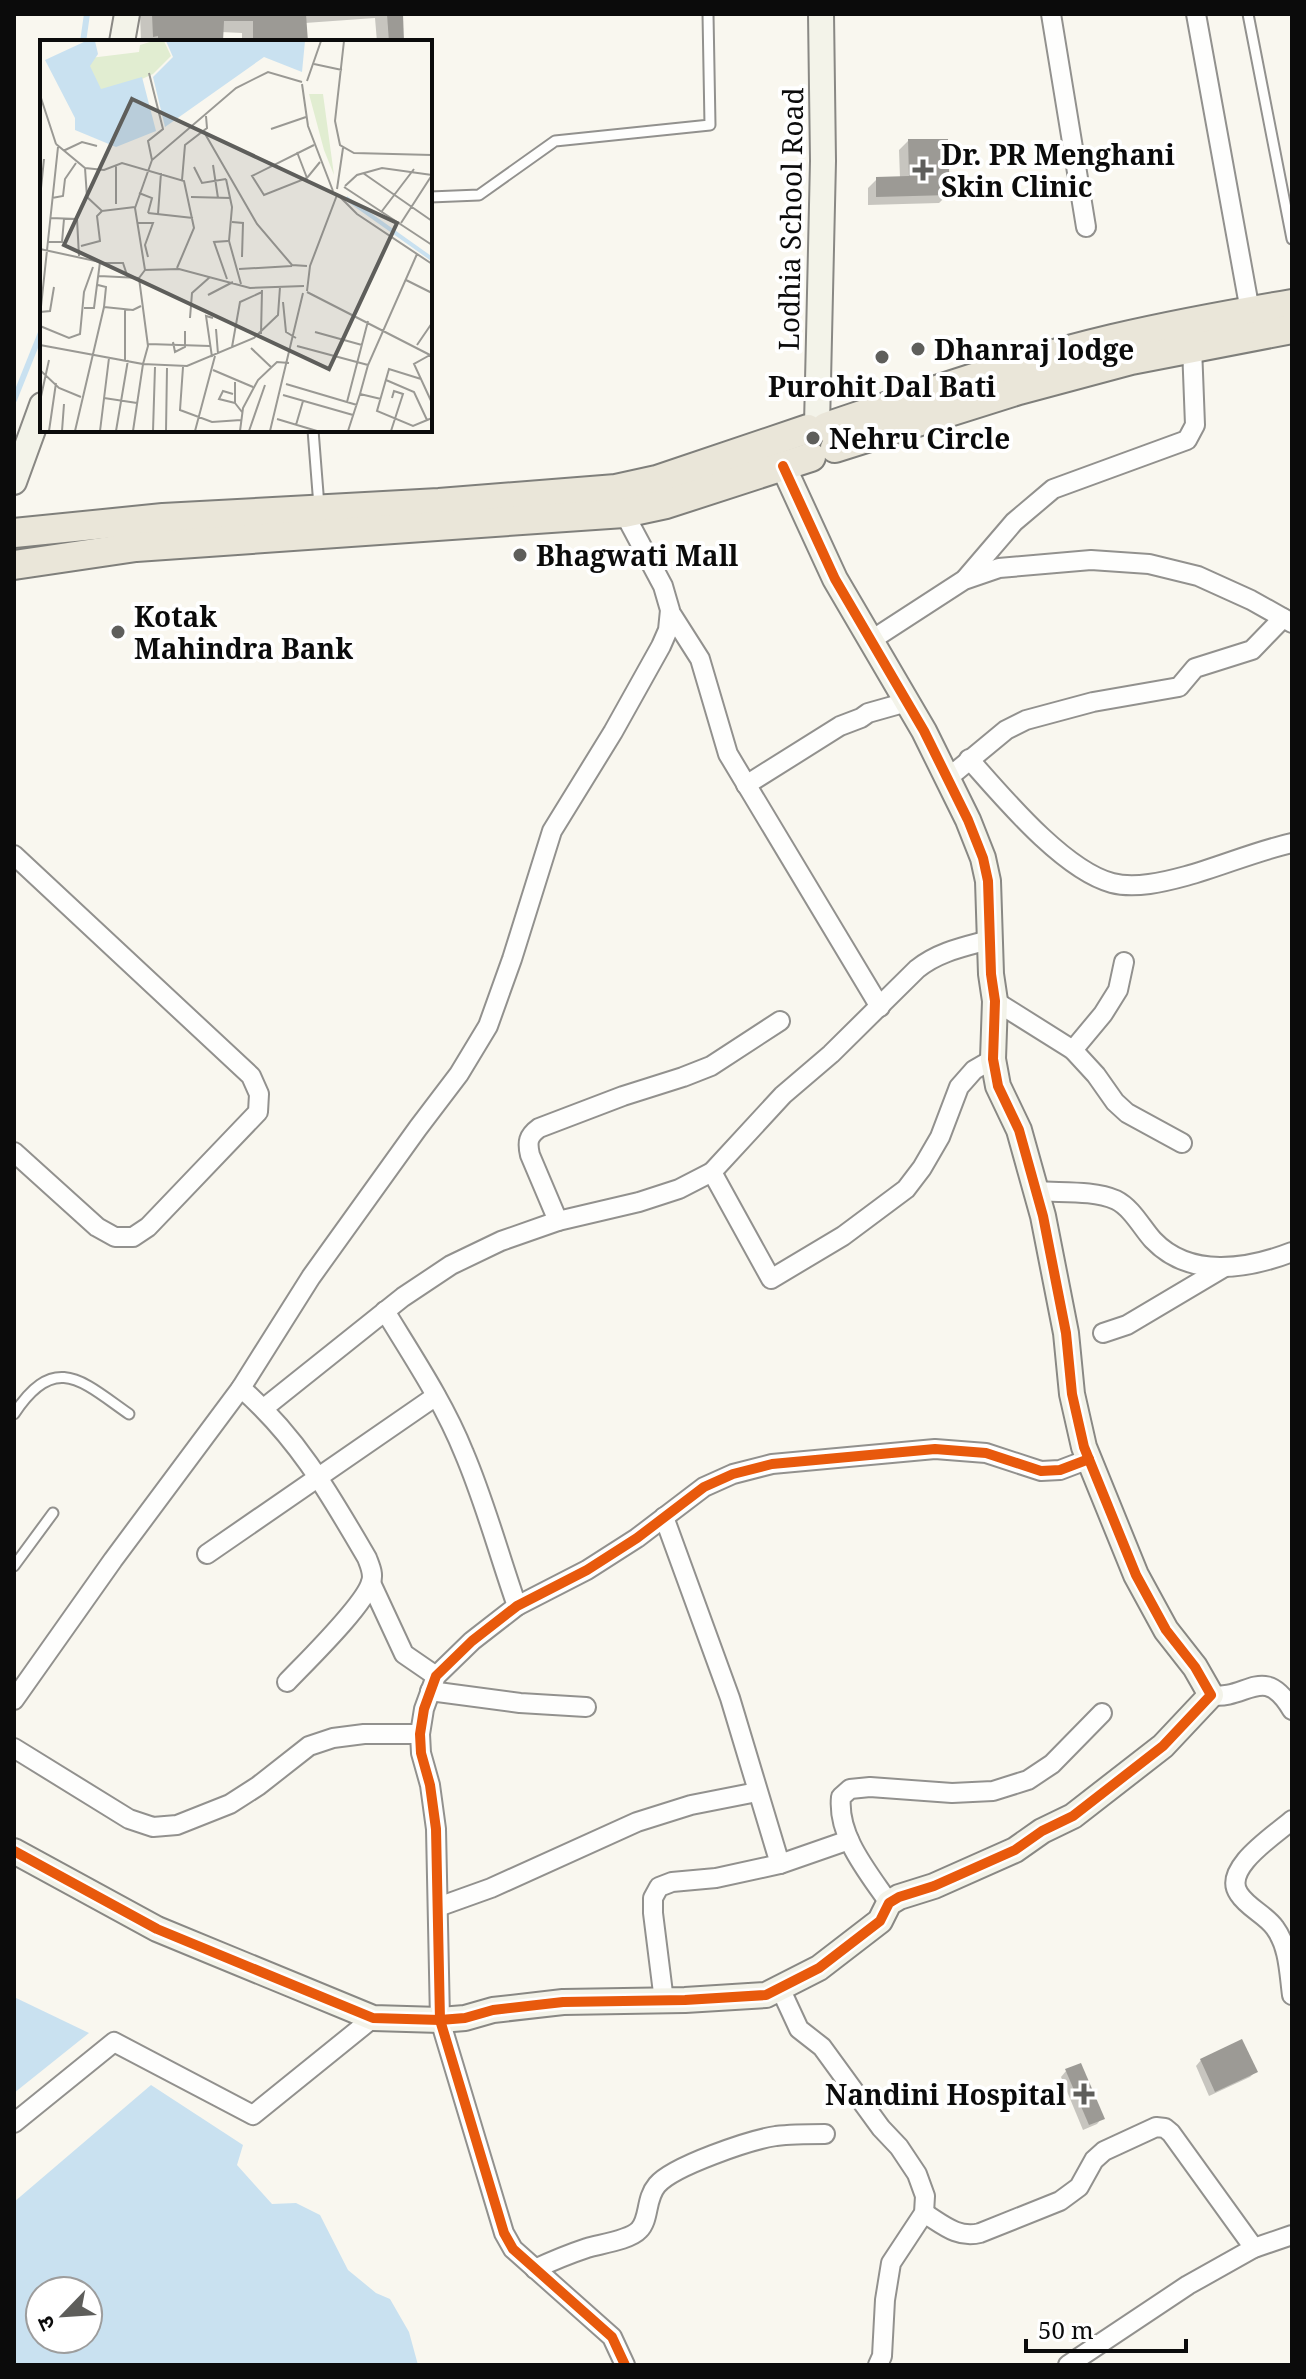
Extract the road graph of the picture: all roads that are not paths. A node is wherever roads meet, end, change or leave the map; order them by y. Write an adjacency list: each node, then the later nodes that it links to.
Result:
1 (127, 14): 7 (street)
2 (708, 14): 8 (lane)
3 (821, 14): 17 (street, Lodhia School Road)
4 (1051, 14): 9 (street)
5 (1196, 14): 12 (street)
6 (1248, 14): 10 (lane)
7 (122, 40)
8 (432, 197)
9 (1086, 227)
10 (1292, 239)
11 (1292, 304): 12 (main road)
12 (1250, 311): 17 (main road)
13 (1292, 329): 14 (main road)
14 (1192, 347): 17 (main road); 24 (street)
15 (40, 410): 19 (street)
16 (313, 432): 21 (lane)
17 (819, 437): 18 (main road); 21 (main road)
18 (783, 466): 20 (main road); 27 (street)
19 (14, 482)
20 (624, 513): 21 (main road); 26 (street)
21 (320, 522): 22 (main road); 23 (main road)
22 (14, 533)
23 (14, 565)
24 (964, 580): 25 (street); 27 (street)
25 (1288, 620): 29 (street)
26 (668, 630): 31 (street); 50 (street)
27 (870, 641): 28 (street)
28 (907, 702): 30 (street); 31 (street)
29 (969, 759): 30 (street); 32 (street)
30 (948, 778): 34 (street)
31 (746, 785): 37 (street)
32 (1292, 843)
33 (14, 855): 42 (street)
34 (989, 940): 36 (street); 37 (street)
35 (1124, 962): 39 (street)
36 (995, 1001): 39 (street); 40 (street)
37 (880, 1007): 43 (street)
38 (780, 1021): 45 (street)
39 (1073, 1050): 41 (street)
40 (993, 1059): 43 (street); 44 (street)
41 (1182, 1143)
42 (14, 1152)
43 (712, 1172): 45 (street)
44 (1037, 1191): 47 (street); 55 (street)
45 (558, 1221): 48 (street)
46 (1292, 1252): 47 (street)
47 (1223, 1268): 49 (street)
48 (385, 1311): 51 (street); 52 (street)
49 (1103, 1333)
50 (241, 1388): 52 (street); 66 (street)
51 (436, 1396): 56 (street); 62 (street)
52 (264, 1408): 56 (street)
53 (14, 1414): 54 (lane)
54 (129, 1414)
55 (1089, 1459): 58 (street); 65 (street)
56 (320, 1478): 59 (street); 61 (street)
57 (53, 1513): 60 (lane)
58 (664, 1517): 62 (street); 72 (street)
59 (207, 1554)
60 (14, 1566)
61 (371, 1583): 63 (street); 64 (street)
62 (517, 1606): 64 (street)
63 (287, 1682)
64 (433, 1683): 67 (street); 70 (street)
65 (1211, 1695): 68 (street); 77 (street)
66 (14, 1700)
67 (586, 1707)
68 (1291, 1707)
69 (1102, 1713): 74 (street)
70 (420, 1734): 71 (street); 78 (street)
71 (14, 1748)
72 (757, 1792): 76 (street); 78 (street)
73 (1292, 1820): 80 (street)
74 (849, 1840): 76 (street); 77 (street)
75 (14, 1851): 82 (street)
76 (780, 1864): 81 (street)
77 (889, 1903): 79 (street)
78 (438, 1907): 83 (street)
79 (780, 1988): 81 (street); 86 (street)
80 (1292, 1995)
81 (664, 2001): 83 (street)
82 (373, 2018): 83 (street); 84 (street)
83 (440, 2020): 89 (street)
84 (14, 2123)
85 (825, 2134): 89 (street)
86 (924, 2213): 88 (street); 91 (street)
87 (1292, 2235): 88 (street)
88 (1254, 2248): 92 (street)
89 (535, 2269): 90 (street)
90 (625, 2365)
91 (878, 2365)
92 (1068, 2365)

